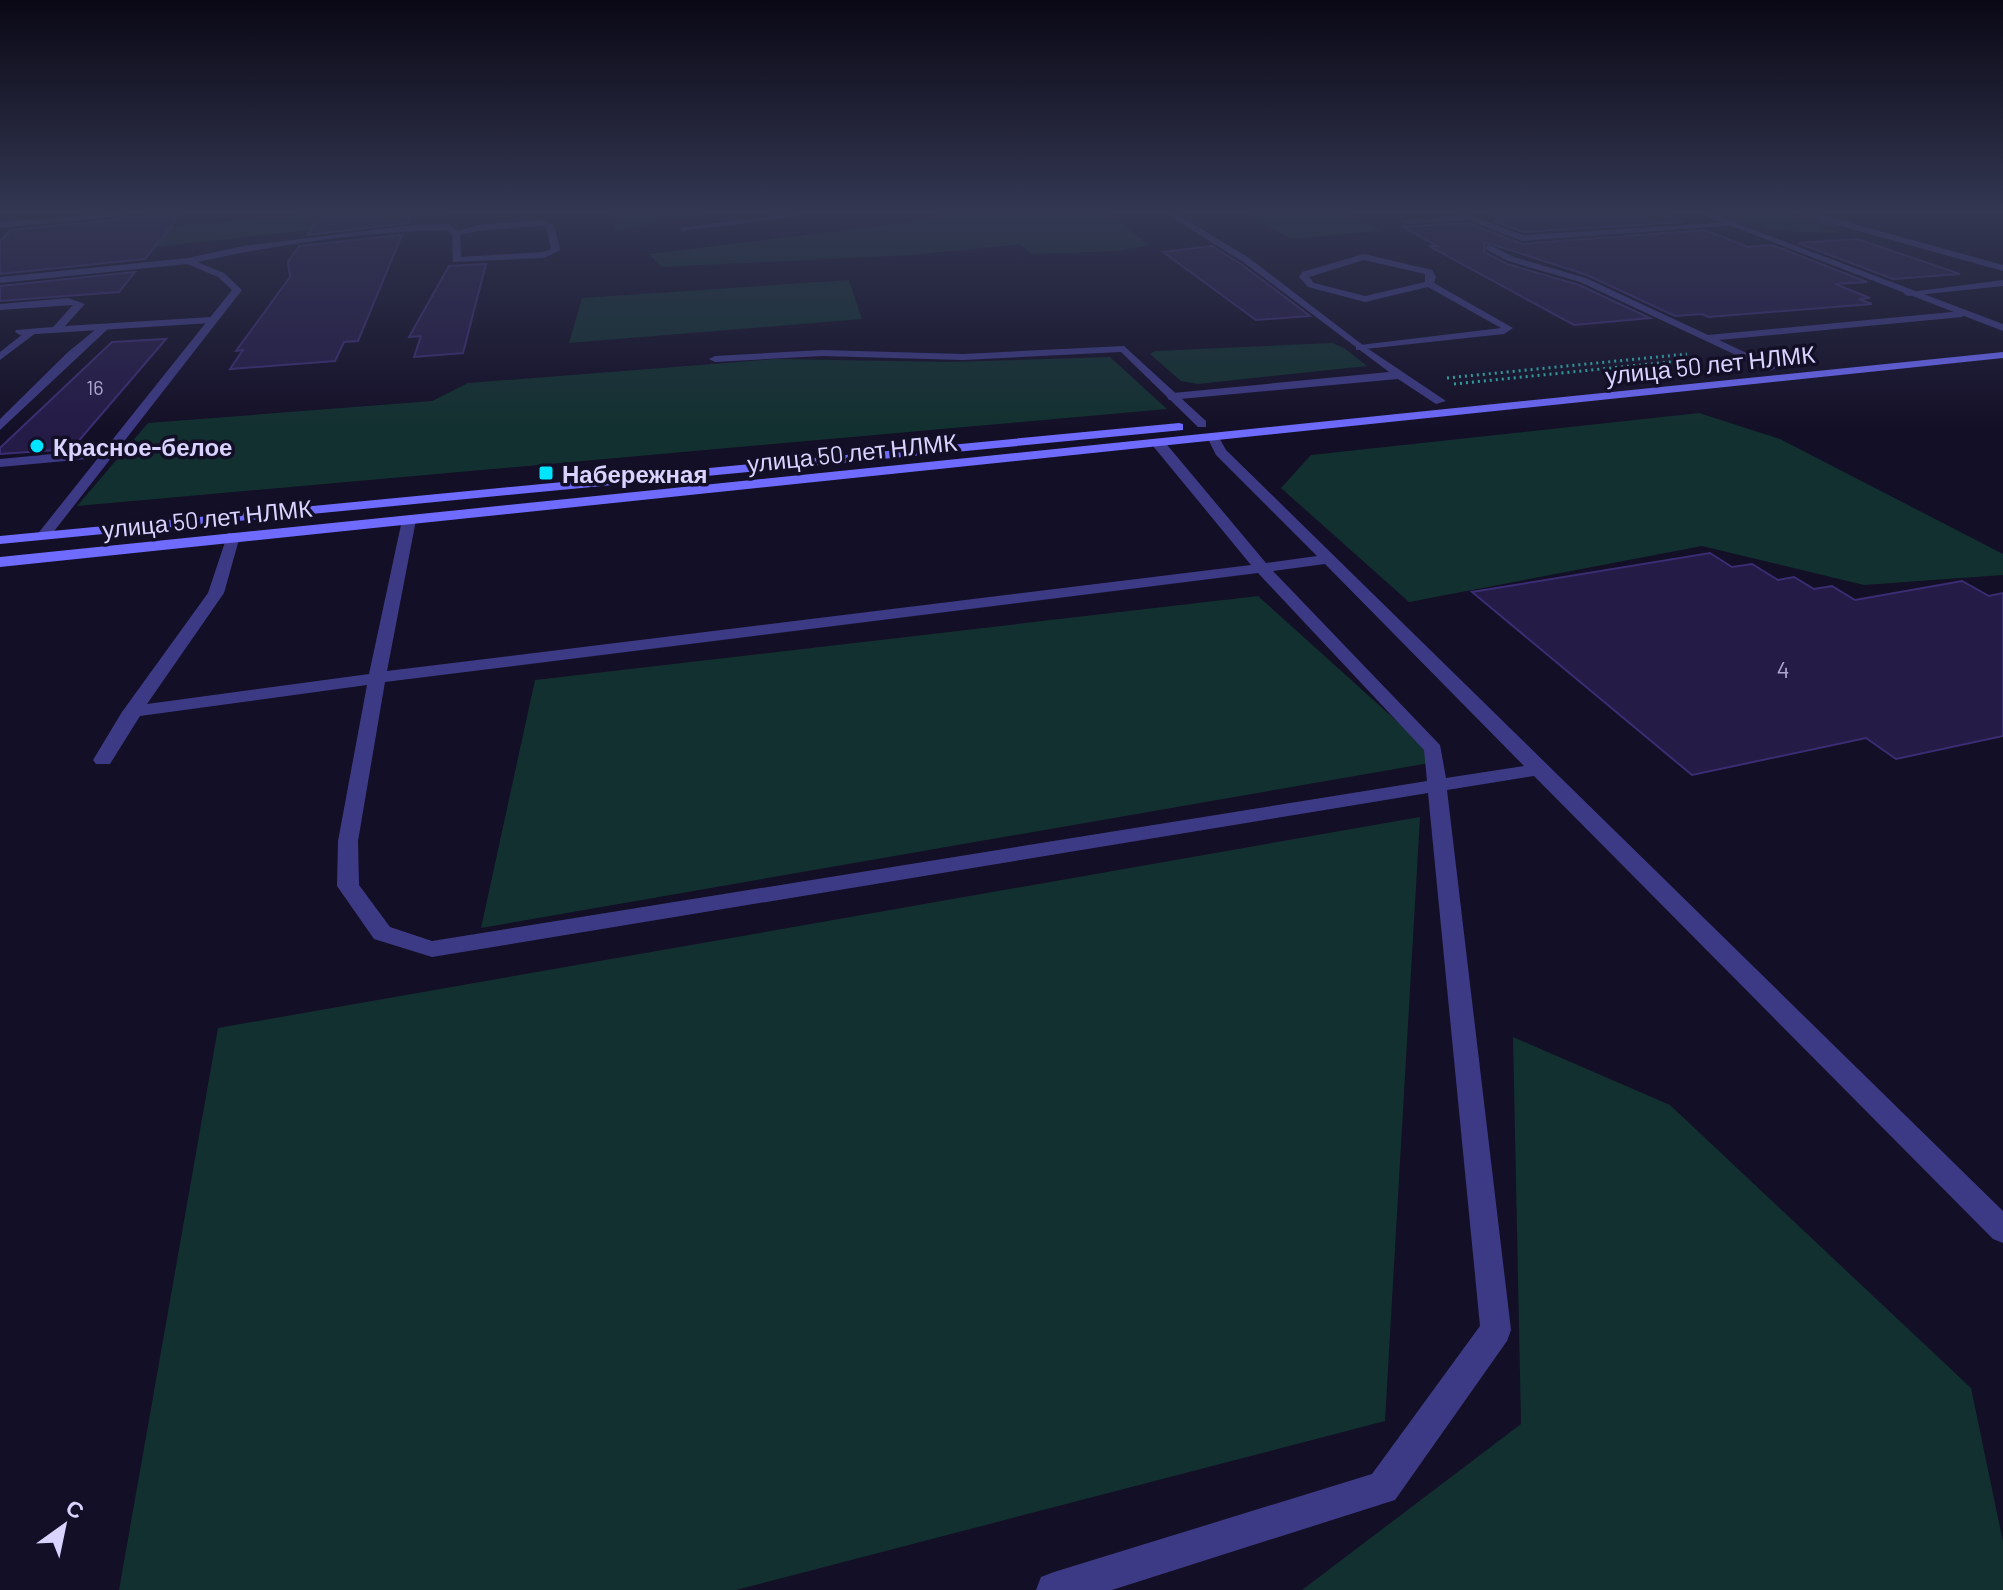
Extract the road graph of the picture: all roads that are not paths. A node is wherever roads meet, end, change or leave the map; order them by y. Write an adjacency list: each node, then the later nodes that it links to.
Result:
1 (231, 284): 11 (street)
2 (1277, 284): 17 (street)
3 (1310, 284): 4 (street)
4 (1429, 284): 17 (street)
5 (1592, 284): 15 (street)
6 (1885, 284): 8 (street)
7 (1992, 284): 8 (street)
8 (1908, 293): 10 (street)
9 (0, 307): 14 (street)
10 (1962, 314): 13 (street); 15 (street)
11 (211, 320): 12 (street); 31 (street)
12 (105, 327): 14 (street); 25 (street)
13 (2003, 328)
14 (56, 330): 19 (street)
15 (1706, 338): 21 (street)
16 (2003, 343): 21 (main road, улица 50 лет НЛМК)
17 (1360, 348): 22 (street)
18 (2003, 355): 27 (main road, улица 50 лет НЛМК)
19 (0, 357)
20 (715, 359): 23 (street)
21 (1770, 368): 24 (main road, улица 50 лет НЛМК)
22 (1399, 375): 23 (street); 24 (street)
23 (1173, 397): 29 (street)
24 (1440, 401): 27 (main road); 29 (main road, улица 50 лет НЛМК)
25 (20, 407): 26 (street); 28 (street)
26 (0, 408)
27 (1422, 416): 29 (main road, улица 50 лет НЛМК)
28 (0, 426)
29 (1208, 431): 30 (main road, улица 50 лет НЛМК); 34 (main road, улица 50 лет НЛМК); 37 (street)
30 (1158, 443): 33 (main road, улица 50 лет НЛМК); 39 (street)
31 (106, 453): 32 (street); 34 (street)
32 (0, 463)
33 (409, 520): 35 (main road, улица 50 лет НЛМК); 40 (street)
34 (43, 536): 36 (main road, улица 50 лет НЛМК)
35 (233, 536): 38 (main road, улица 50 лет НЛМК); 41 (street)
36 (0, 540)
37 (1328, 559): 39 (street); 43 (street)
38 (0, 562)
39 (1262, 568): 40 (street); 44 (street)
40 (377, 678): 41 (street); 44 (street)
41 (136, 708): 42 (street)
42 (103, 760)
43 (1540, 769): 44 (street); 45 (street)
44 (1437, 786): 46 (street)
45 (2003, 1230)
46 (1054, 1590)

